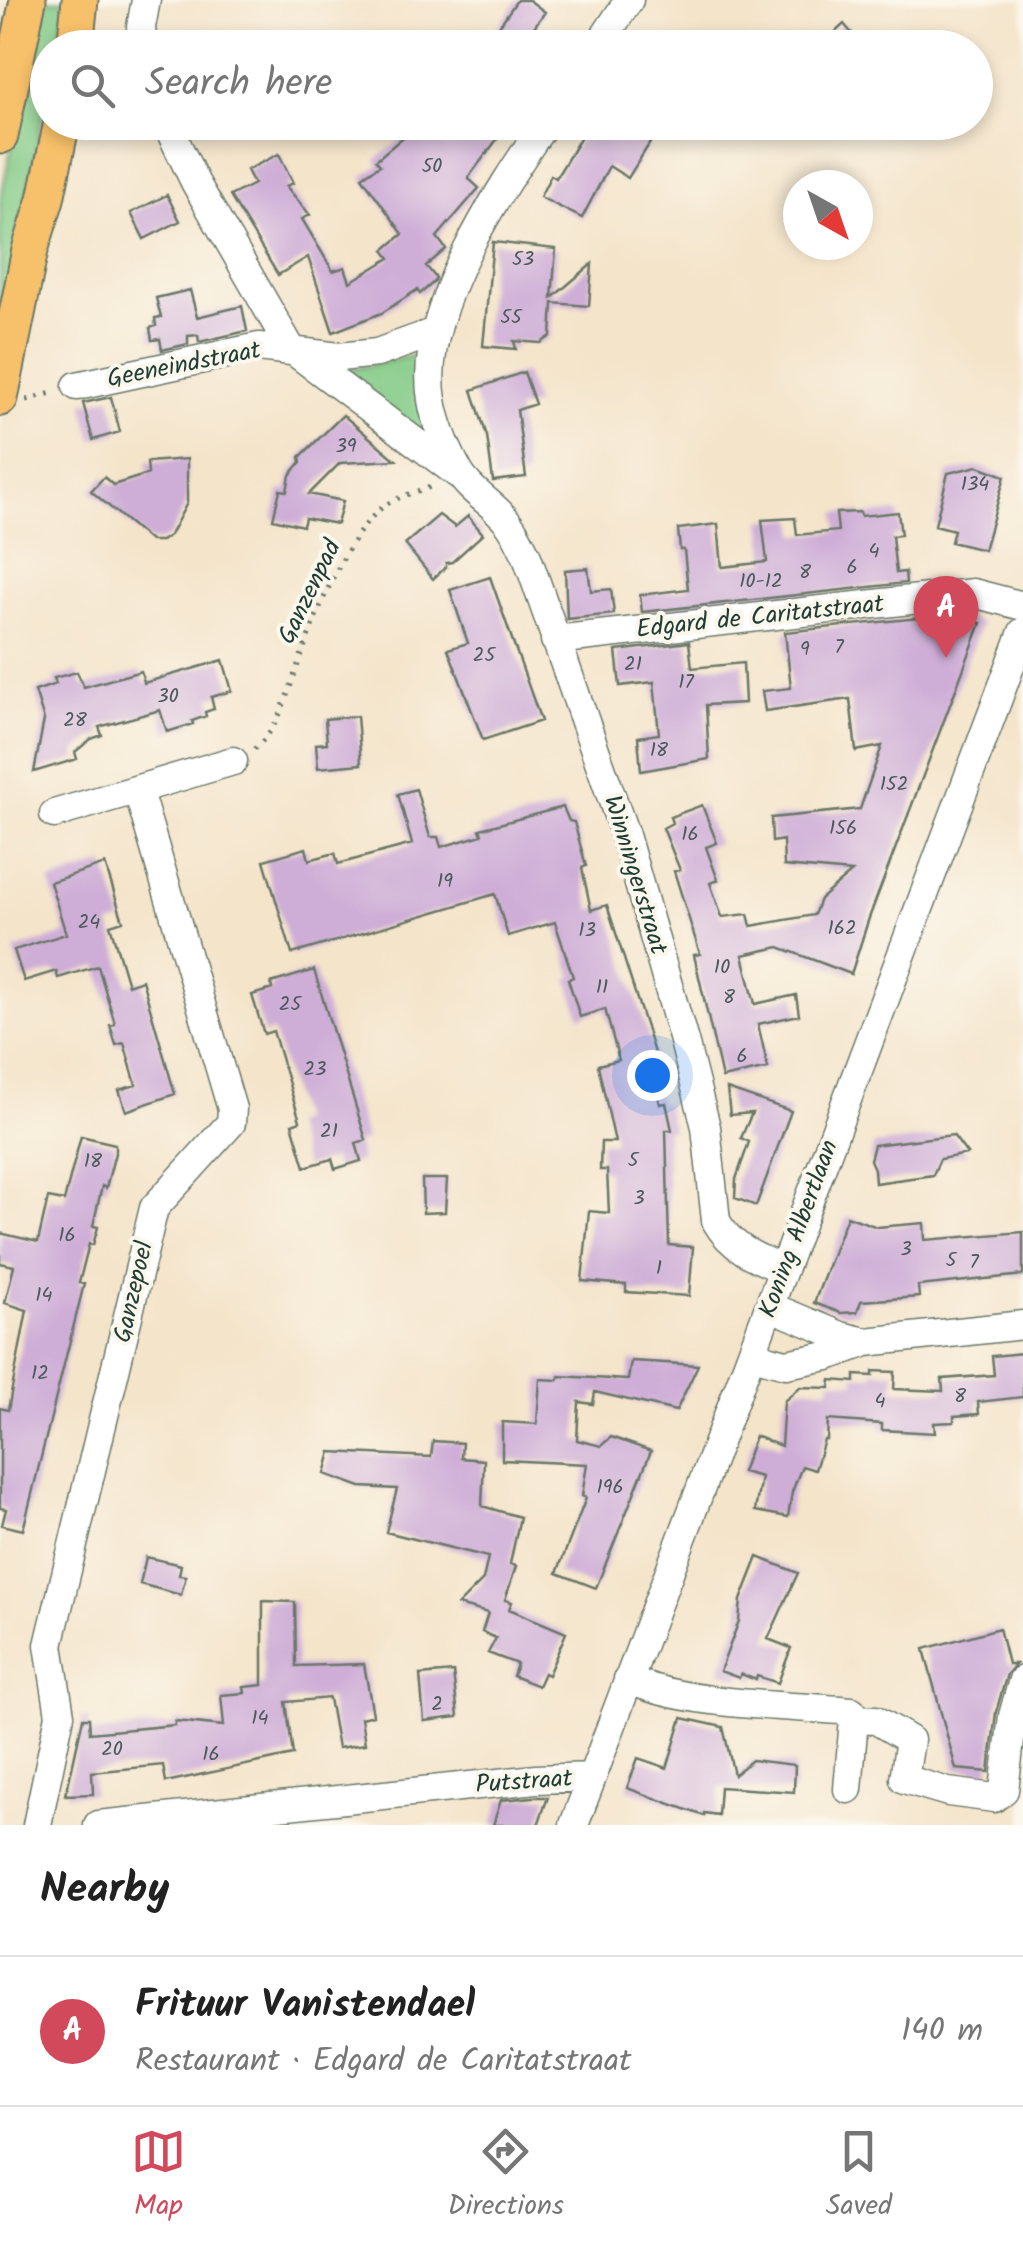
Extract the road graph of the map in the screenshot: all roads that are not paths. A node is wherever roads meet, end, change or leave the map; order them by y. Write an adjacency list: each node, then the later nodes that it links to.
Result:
1 (28, 0): 8 (main road)
2 (80, 0): 5 (main road)
3 (146, 0): 6 (street)
4 (629, 0): 7 (street)
5 (77, 30)
6 (141, 30)
7 (609, 30)
8 (0, 136)
9 (58, 140): 15 (main road)
10 (175, 140): 13 (street, Winningerstraat)
11 (534, 140): 12 (street, Winningerstraat)
12 (435, 332): 13 (street, Geeneindstraat); 16 (street, Winningerstraat)
13 (290, 349): 14 (street, Geeneindstraat); 16 (street, Winningerstraat)
14 (77, 386)
15 (8, 400)
16 (460, 476): 19 (street, Winningerstraat)
17 (1023, 606): 19 (street, Edgard de Caritatstraat)
18 (1023, 632): 23 (street, Koning Albertlaan)
19 (555, 640): 23 (street, Winningerstraat)
20 (233, 762): 21 (street)
21 (138, 791): 22 (street); 33 (street, Ganzepoel)
22 (54, 814)
23 (784, 1269): 24 (street, Koning Albertlaan)
24 (771, 1307): 26 (street); 27 (street, Koning Albertlaan)
25 (1023, 1325): 26 (street)
26 (866, 1342): 27 (street)
27 (752, 1356): 28 (street, Koning Albertlaan)
28 (628, 1679): 30 (street); 31 (street, Koning Albertlaan)
29 (1023, 1680): 30 (street)
30 (854, 1718): 32 (street)
31 (592, 1777): 34 (street, Putstraat); 35 (street, Koning Albertlaan)
32 (848, 1788)
33 (37, 1825)
34 (98, 1825)
35 (574, 1825)

